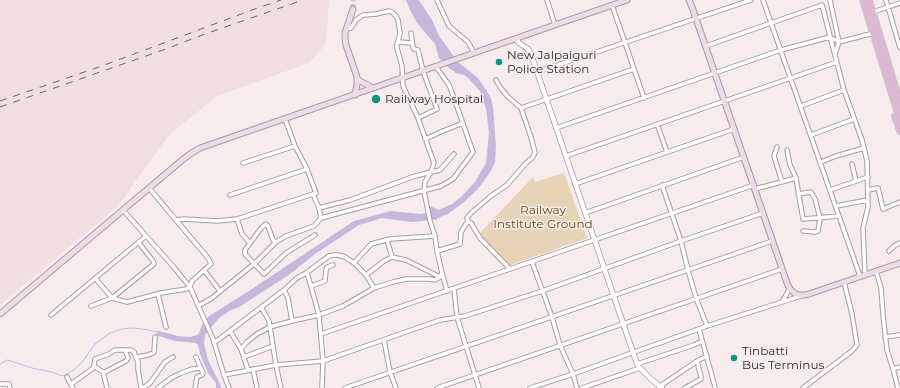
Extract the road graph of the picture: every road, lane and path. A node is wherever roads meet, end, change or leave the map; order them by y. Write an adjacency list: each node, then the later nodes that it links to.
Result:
1 (437, 0): 31 (street)
2 (547, 0): 18 (street)
3 (627, 0): 12 (main road)
4 (689, 0): 16 (main road)
5 (751, 0): 16 (street)
6 (763, 0): 17 (street)
7 (830, 0): 26 (street)
8 (864, 0): 21 (main road)
9 (869, 0): 15 (main road)
10 (886, 0): 13 (street)
11 (900, 3): 13 (street)
12 (612, 5): 18 (main road); 25 (street)
13 (888, 7): 15 (street); 29 (street)
14 (353, 8): 19 (main road)
15 (873, 12): 50 (main road)
16 (696, 18): 25 (street); 28 (main road)
17 (771, 23): 22 (street); 28 (street); 30 (street)
18 (555, 25): 23 (main road)
19 (346, 30): 24 (street); 41 (main road)
20 (411, 33): 27 (street)
21 (874, 34): 26 (street); 44 (main road)
22 (830, 37): 26 (street); 30 (street); 32 (street)
23 (516, 39): 31 (main road); 37 (street)
24 (398, 42): 27 (street); 39 (street)
25 (626, 42): 35 (street); 37 (street)
26 (839, 42): 32 (street)
27 (412, 43): 36 (street)
28 (706, 46): 38 (main road)
29 (900, 48)
30 (781, 50): 38 (street); 40 (street)
31 (474, 54): 34 (main road)
32 (835, 55): 33 (street)
33 (837, 62): 40 (street); 45 (street)
34 (437, 66): 36 (main road); 57 (street)
35 (634, 70): 47 (street); 48 (street)
36 (423, 71): 39 (main road); 53 (street)
37 (537, 72): 48 (street)
38 (715, 73): 47 (street); 49 (main road)
39 (402, 78): 43 (main road); 53 (street)
40 (791, 78): 49 (street); 51 (street)
41 (358, 80): 43 (main road); 46 (main road)
42 (496, 80): 52 (street)
43 (373, 88): 46 (main road)
44 (891, 89): 56 (main road); 61 (main road)
45 (844, 90): 51 (street); 55 (street)
46 (355, 95): 54 (main road)
47 (644, 98): 59 (street)
48 (546, 100): 52 (street); 59 (street)
49 (725, 101): 58 (street); 60 (main road)
50 (900, 103)
51 (801, 106): 62 (street)
52 (521, 108): 104 (street)
53 (418, 118): 63 (street)
54 (285, 119): 64 (street); 84 (main road)
55 (854, 119): 62 (street); 66 (street)
56 (900, 120)
57 (463, 123): 63 (street); 85 (street)
58 (657, 124): 68 (street); 70 (street)
59 (556, 128): 70 (street)
60 (734, 129): 68 (street); 71 (main road)
61 (900, 131)
62 (811, 135): 72 (street)
63 (425, 139): 76 (street)
64 (295, 146): 73 (street); 75 (street)
65 (777, 147): 80 (street)
66 (864, 148): 72 (street); 77 (street)
67 (787, 150): 78 (street)
68 (667, 152): 81 (street)
69 (454, 154): 76 (street)
70 (566, 156): 81 (street)
71 (744, 157): 82 (street); 83 (main road)
72 (820, 162): 86 (street)
73 (243, 163)
74 (852, 164): 79 (street)
75 (307, 169): 88 (street); 90 (street)
76 (431, 172): 85 (street); 94 (street)
77 (868, 177): 79 (street); 87 (street)
78 (796, 178): 80 (street); 89 (street)
79 (856, 181): 86 (street)
80 (782, 182): 83 (street)
81 (575, 184): 96 (street)
82 (662, 185): 96 (street); 97 (street)
83 (754, 187): 97 (street); 98 (main road)
84 (149, 188): 95 (main road); 103 (street)
85 (424, 190): 100 (street); 108 (street)
86 (830, 190): 93 (street)
87 (868, 190): 91 (street); 92 (street)
88 (313, 194): 94 (street); 102 (street)
89 (798, 194): 101 (street); 101 (street)
90 (230, 195)
91 (868, 200): 93 (street); 134 (street)
92 (900, 202)
93 (836, 206): 99 (street)
94 (320, 208): 100 (street)
95 (123, 210): 107 (street); 155 (main road)
96 (585, 213): 110 (street)
97 (671, 213): 110 (street); 111 (street)
98 (763, 213): 111 (street); 112 (main road)
99 (839, 216): 101 (street); 134 (street)
100 (321, 218): 113 (street)
101 (820, 218): 105 (street)
102 (237, 219): 103 (street); 115 (street)
103 (176, 220): 128 (street)
104 (468, 221): 117 (street); 126 (street)
105 (804, 231)
106 (315, 235): 122 (street)
107 (146, 236): 114 (street); 138 (street)
108 (435, 236): 109 (street); 117 (street)
109 (387, 240): 119 (street); 121 (street)
110 (594, 240): 120 (street); 125 (street)
111 (681, 241): 125 (street); 129 (street)
112 (772, 241): 127 (main road); 129 (street)
113 (276, 242): 115 (street); 122 (street)
114 (138, 243): 135 (street); 149 (street)
115 (250, 243): 122 (street)
116 (900, 243): 118 (street)
117 (436, 251): 133 (street)
118 (889, 251)
119 (392, 257): 132 (street); 133 (street)
120 (532, 262): 126 (street); 145 (street)
121 (354, 263): 131 (street); 132 (street)
122 (254, 264): 143 (street)
123 (333, 265): 137 (street)
124 (899, 265): 130 (main road)
125 (604, 268): 145 (street); 147 (street)
126 (510, 269): 141 (street)
127 (782, 269): 140 (main road); 150 (street)
128 (204, 270): 138 (street); 143 (street)
129 (688, 270): 147 (street); 150 (street)
130 (876, 271): 134 (main road); 170 (street)
131 (306, 273): 137 (street); 142 (street)
132 (366, 275): 139 (street)
133 (441, 275): 139 (street); 144 (street)
134 (863, 276): 136 (main road)
135 (95, 278): 149 (street); 156 (street)
136 (844, 282): 148 (main road); 222 (street)
137 (310, 286): 157 (street)
138 (190, 287): 146 (street); 153 (street)
139 (374, 288): 157 (street)
140 (790, 288): 148 (main road); 151 (street)
141 (454, 289): 144 (street); 158 (street)
142 (284, 290): 154 (street); 160 (street)
143 (220, 291): 153 (street)
144 (447, 291): 167 (street)
145 (542, 291): 158 (street); 159 (street)
146 (158, 294): 149 (street); 163 (street)
147 (613, 295): 159 (street); 161 (street)
148 (802, 296): 151 (street)
149 (112, 298): 152 (street)
150 (696, 298): 161 (street); 162 (street)
151 (782, 302): 162 (street)
152 (91, 306)
153 (198, 306): 172 (street)
154 (261, 307): 164 (street); 166 (street)
155 (0, 314)
156 (50, 314)
157 (319, 315): 160 (street); 167 (street)
158 (457, 317): 171 (street); 176 (street)
159 (552, 317): 174 (street); 176 (street)
160 (292, 320): 164 (street)
161 (623, 324): 174 (street); 179 (street)
162 (707, 326): 165 (street)
163 (166, 327)
164 (270, 327): 175 (street); 178 (street)
165 (699, 329): 173 (street); 179 (street)
166 (230, 331): 172 (street); 178 (street)
167 (321, 334): 185 (street)
168 (900, 335): 170 (street)
169 (155, 337): 181 (street)
170 (885, 337): 192 (street)
171 (384, 340): 185 (street); 195 (street)
172 (214, 341): 197 (street)
173 (702, 341): 180 (street); 189 (street)
174 (560, 345): 196 (street); 198 (street)
175 (274, 346): 184 (street); 187 (street)
176 (466, 347): 195 (street); 198 (street)
177 (125, 350): 181 (street); 188 (street); 194 (street)
178 (241, 350): 184 (street)
179 (633, 352): 189 (street); 196 (street)
180 (707, 356): 186 (street); 203 (street)
181 (137, 357): 206 (street)
182 (173, 357): 206 (street)
183 (196, 357): 191 (street)
184 (244, 357): 193 (street)
185 (323, 361): 187 (street); 212 (street)
186 (697, 361): 220 (street); 221 (street)
187 (276, 365): 193 (street); 211 (street)
188 (94, 366): 194 (street); 202 (street)
189 (638, 366): 219 (street); 220 (street)
190 (900, 367): 192 (street)
191 (201, 368): 207 (street); 208 (street)
192 (893, 369): 200 (street)
193 (250, 370): 197 (street); 210 (street)
194 (103, 372): 205 (street)
195 (390, 372): 213 (street); 214 (street)
196 (573, 374): 217 (street); 218 (street)
197 (224, 375): 209 (street)
198 (474, 375): 215 (street); 216 (street)
199 (67, 377): 202 (street)
200 (898, 378): 223 (street)
201 (0, 384): 204 (street)
202 (72, 386)
203 (715, 387)
204 (10, 388)
205 (107, 388)
206 (141, 388)
207 (158, 388)
208 (195, 388)
209 (229, 388)
210 (257, 388)
211 (281, 388)
212 (322, 388)
213 (345, 388)
214 (395, 388)
215 (436, 388)
216 (478, 388)
217 (530, 388)
218 (577, 388)
219 (582, 388)
220 (660, 388)
221 (685, 388)
222 (803, 388)
223 (898, 388)

